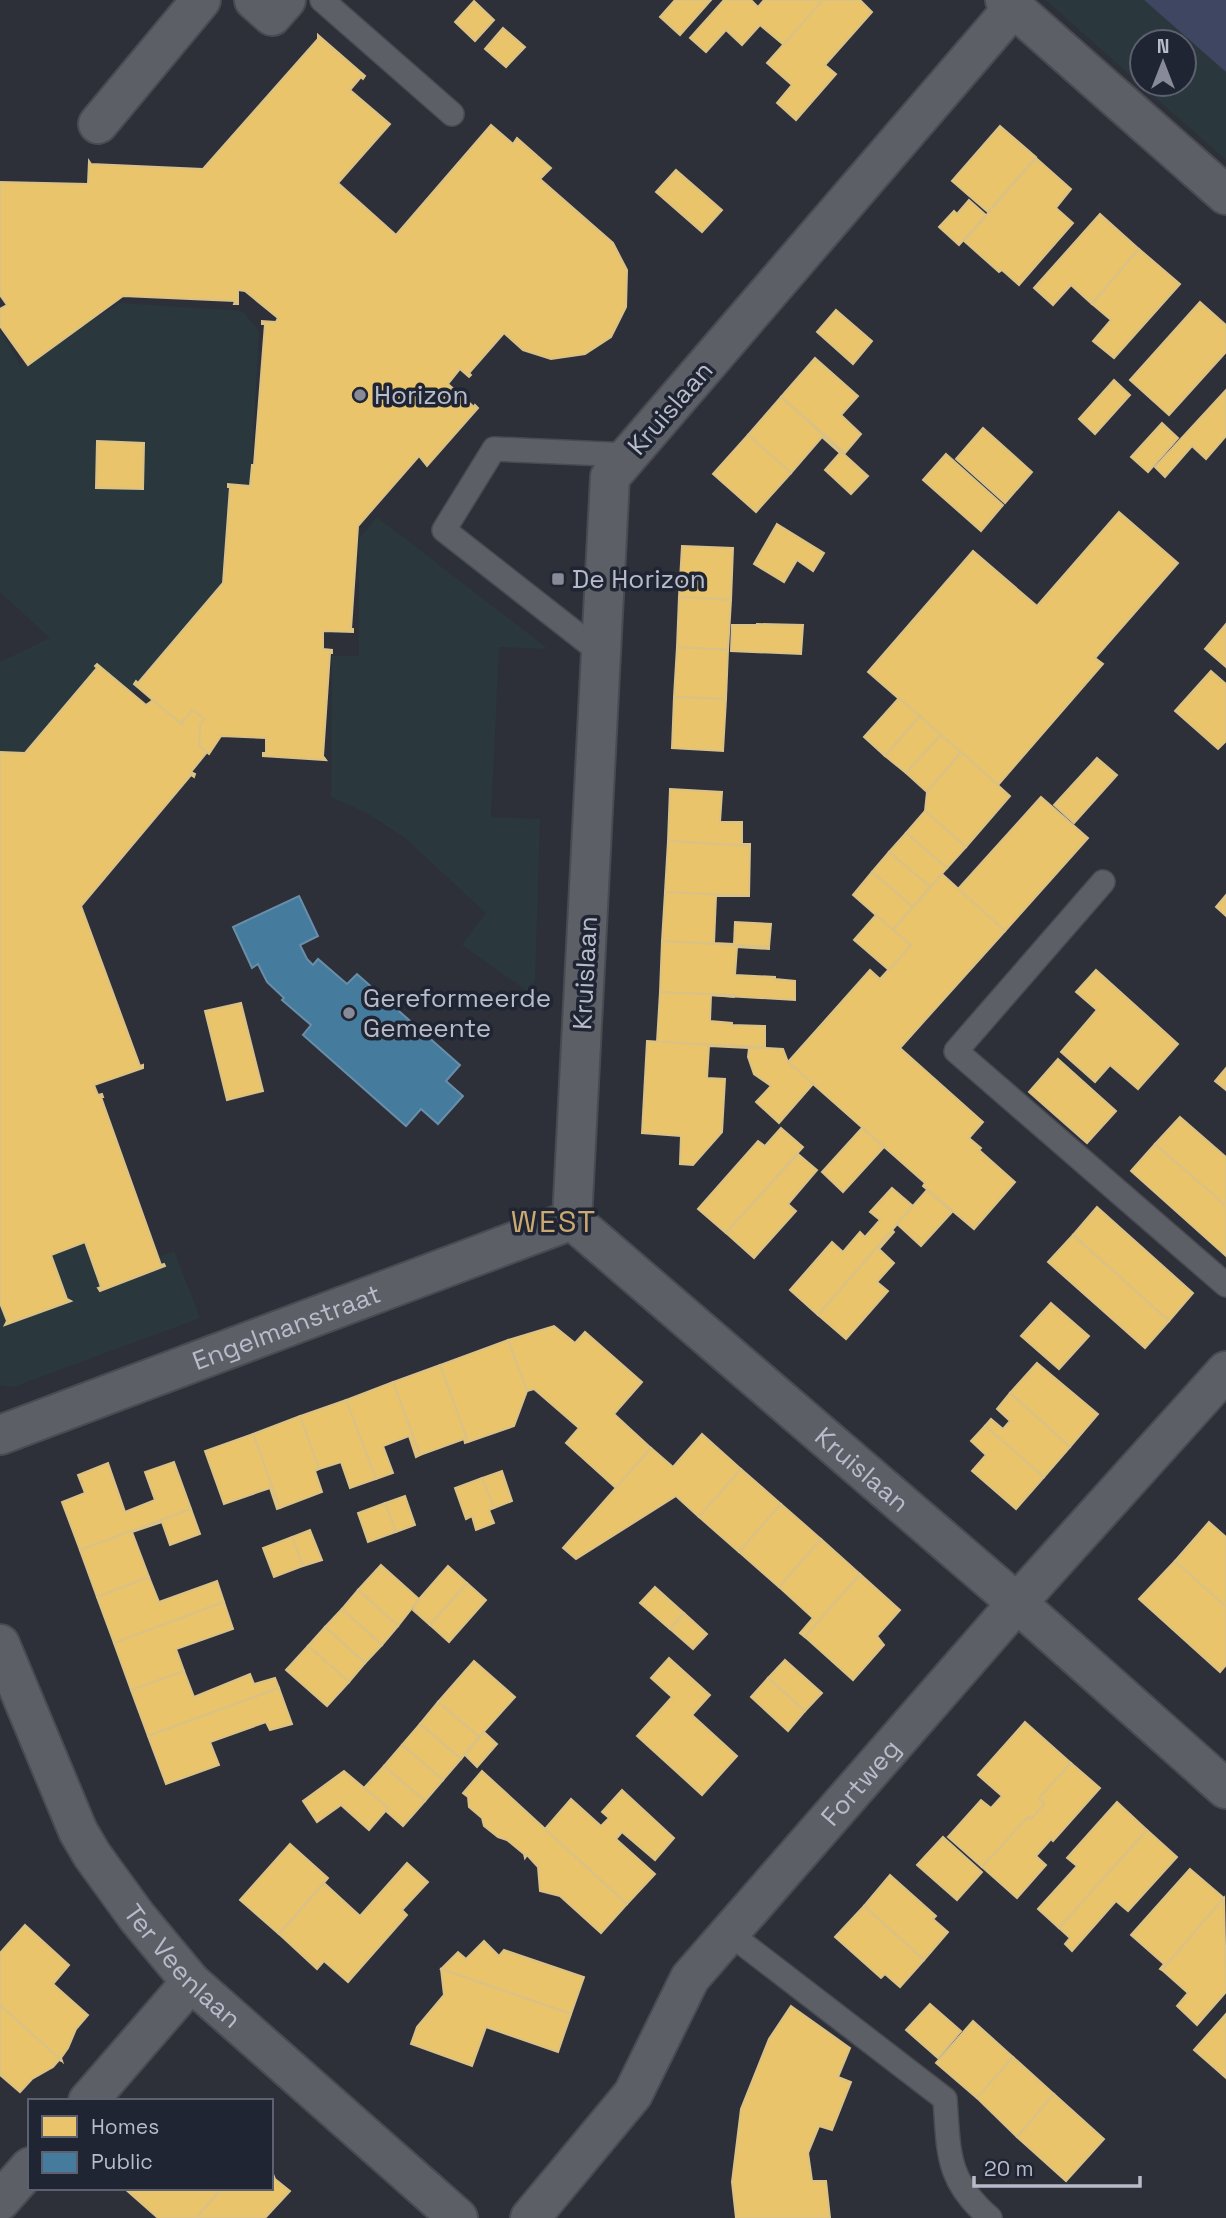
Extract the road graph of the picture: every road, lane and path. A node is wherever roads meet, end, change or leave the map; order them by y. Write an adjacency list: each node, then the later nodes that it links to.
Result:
1 (201, 0): 7 (street)
2 (254, 0): 3 (street)
3 (286, 0)
4 (321, 0): 6 (lane)
5 (1009, 4): 8 (street); 9 (street, Kruislaan)
6 (452, 114)
7 (98, 124)
8 (1226, 195)
9 (629, 455): 10 (street, Kruislaan); 10 (lane)
10 (601, 653): 12 (street, Kruislaan)
11 (1103, 882): 13 (lane)
12 (572, 1220): 15 (street, Engelmanstraat); 16 (street, Kruislaan)
13 (1226, 1285)
14 (1226, 1371): 16 (street, Fortweg)
15 (0, 1435)
16 (1017, 1603): 18 (street, Kruislaan); 19 (street, Fortweg)
17 (0, 1644): 20 (street, Ter Veenlaan)
18 (1226, 1789)
19 (729, 1933): 25 (street, Fortweg); 26 (lane)
20 (191, 1982): 21 (street); 24 (street, Ter Veenlaan)
21 (90, 2099)
22 (28, 2169): 23 (street)
23 (0, 2201)
24 (458, 2218)
25 (530, 2218)
26 (990, 2218)

